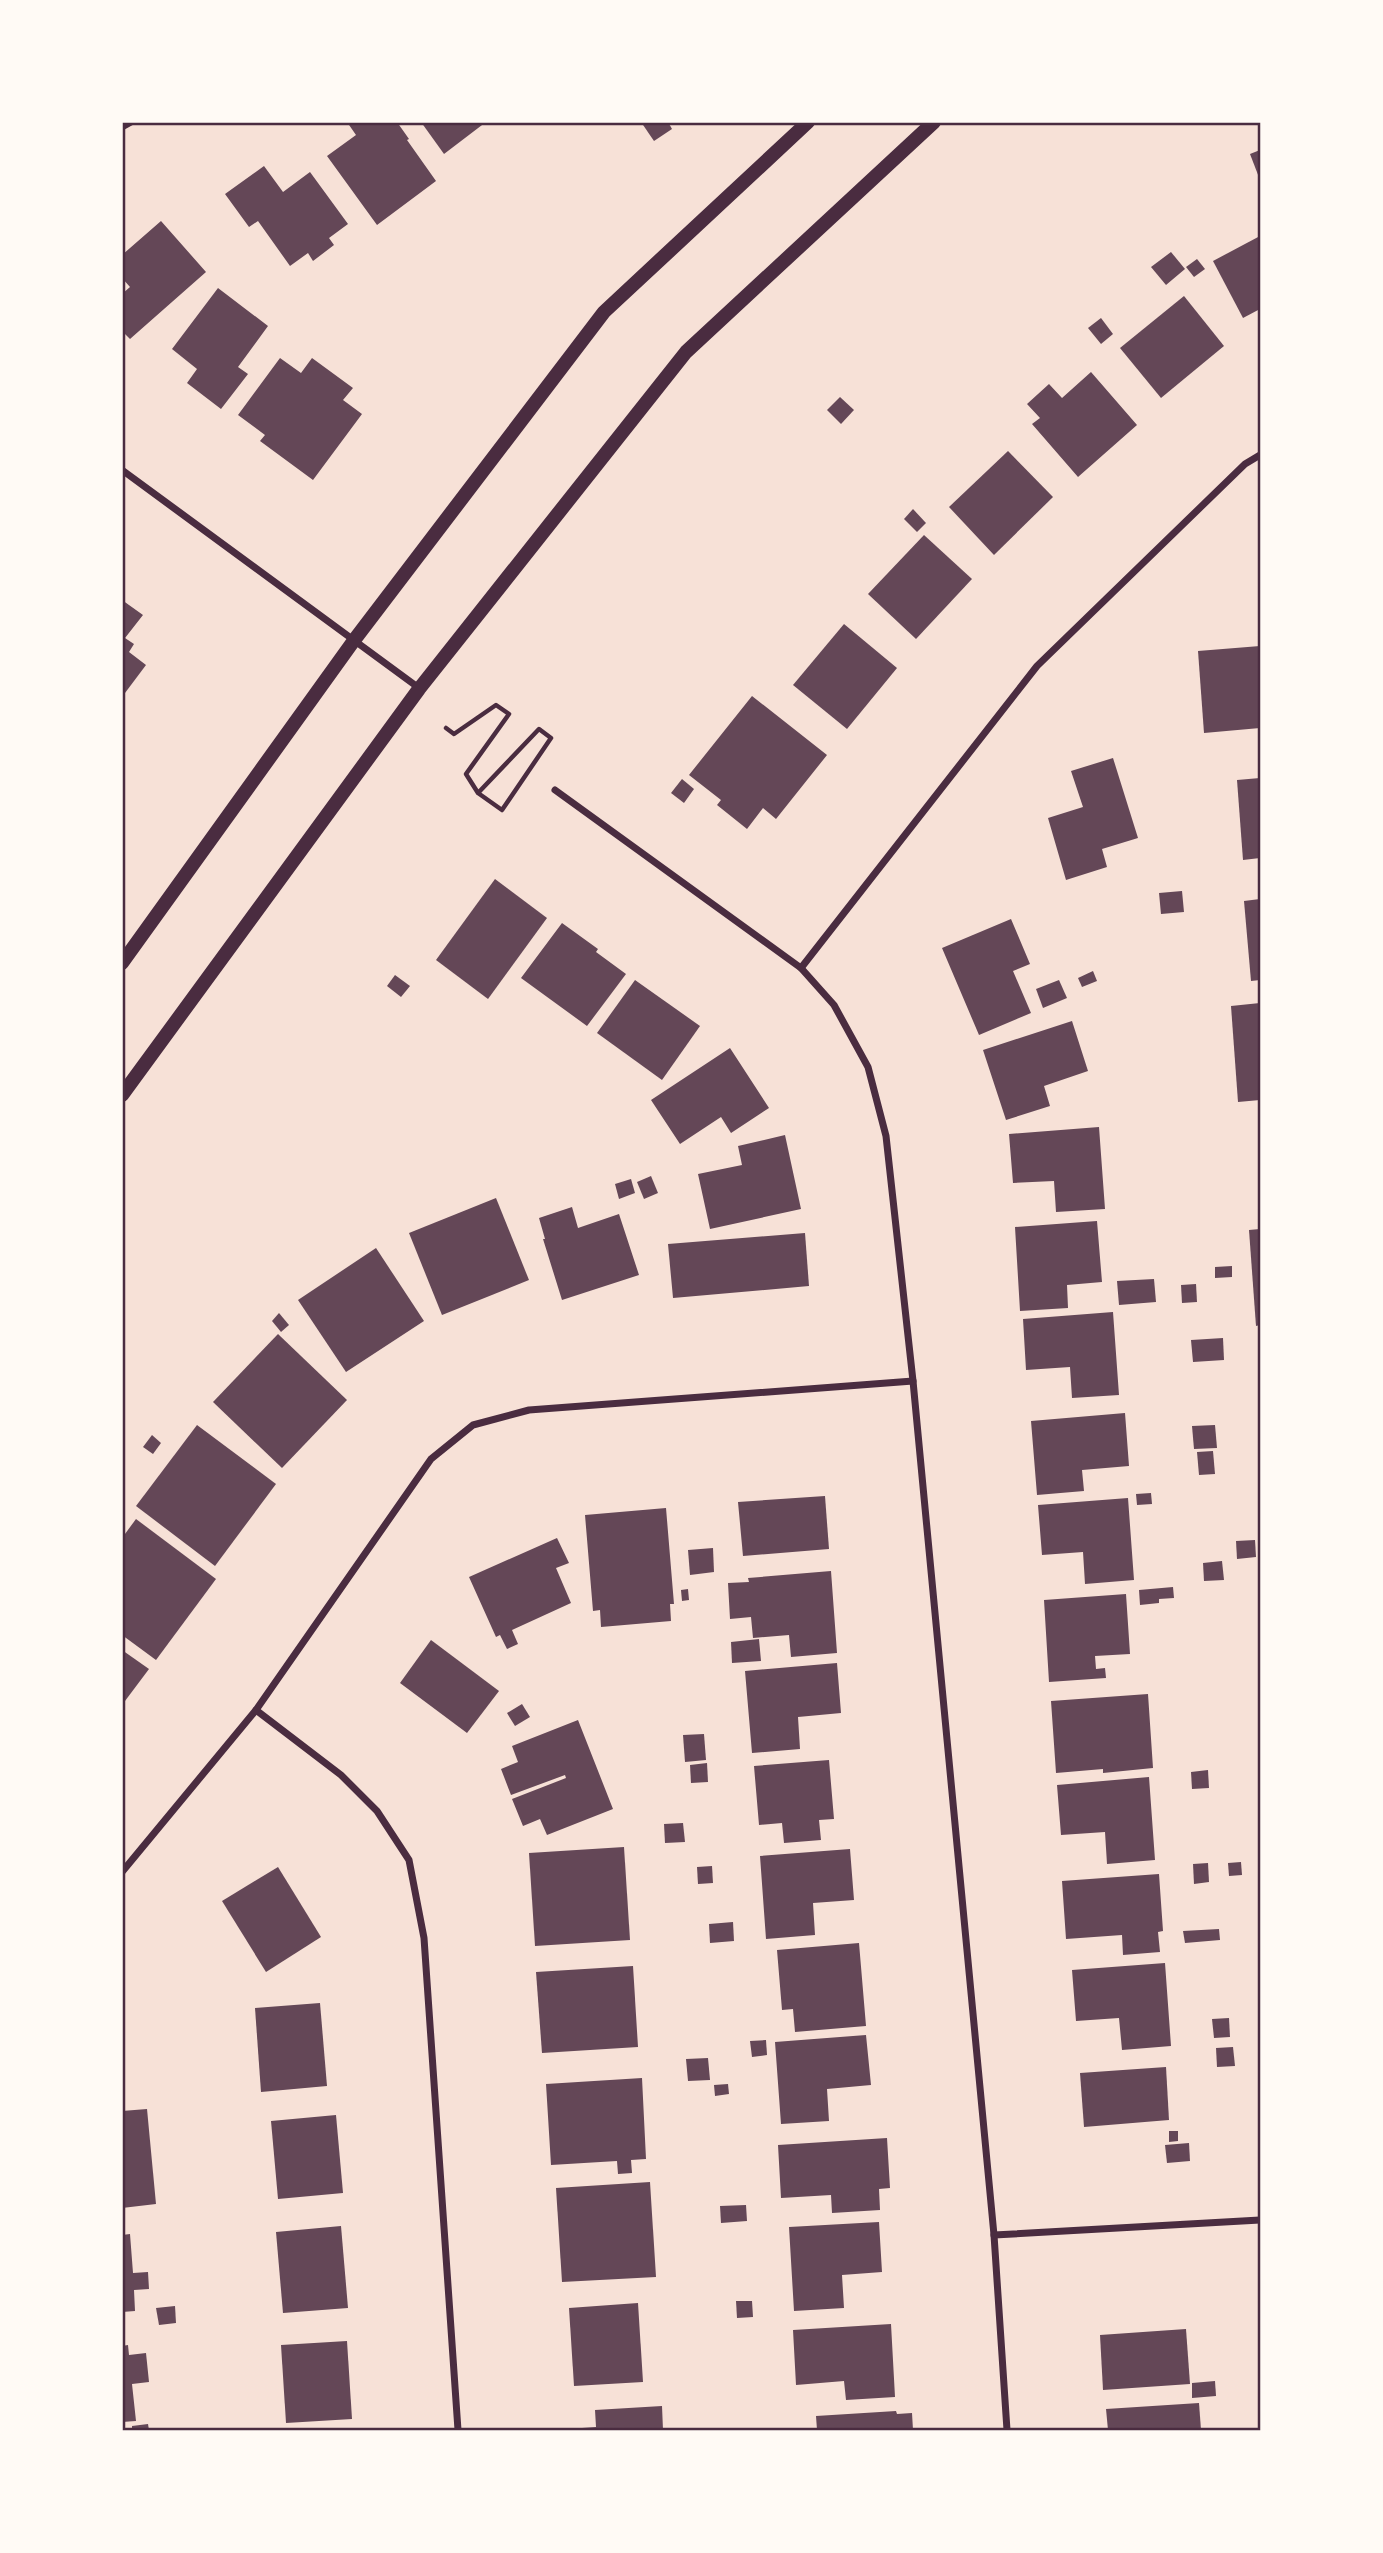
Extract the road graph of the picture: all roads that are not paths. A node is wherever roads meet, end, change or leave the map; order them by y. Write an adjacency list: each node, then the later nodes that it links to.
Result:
1 (131, 122): 4 (street)
2 (808, 122): 7 (main road)
3 (934, 122): 8 (main road)
4 (122, 127)
5 (1261, 454): 11 (street)
6 (122, 470): 7 (street)
7 (355, 639): 8 (street); 10 (main road)
8 (419, 689): 12 (main road)
9 (555, 790): 11 (street)
10 (122, 963)
11 (801, 968): 13 (street)
12 (122, 1095)
13 (913, 1381): 14 (street); 17 (street)
14 (256, 1710): 15 (street); 18 (street)
15 (122, 1872)
16 (1261, 2220): 17 (street)
17 (994, 2235): 19 (street)
18 (458, 2431)
19 (1007, 2431)

